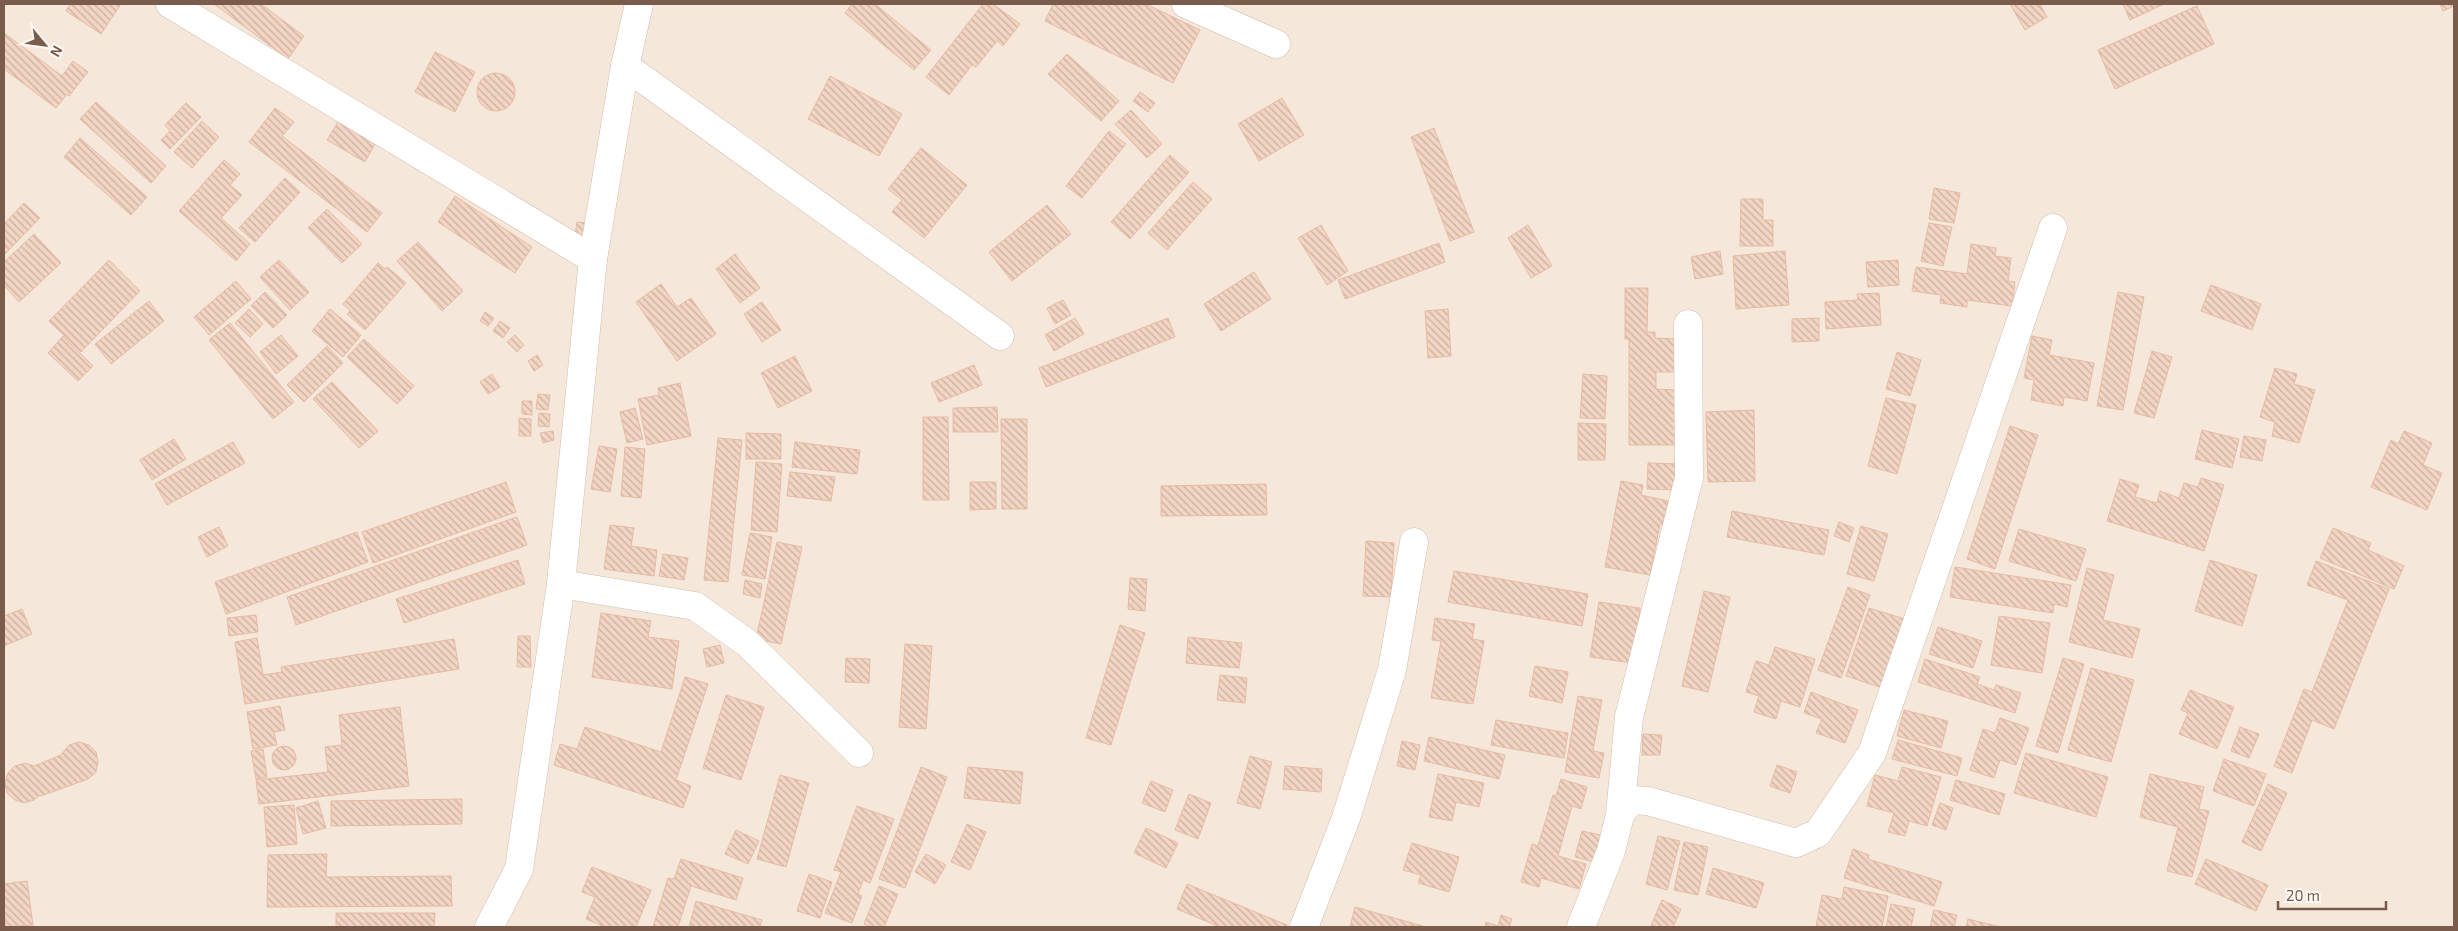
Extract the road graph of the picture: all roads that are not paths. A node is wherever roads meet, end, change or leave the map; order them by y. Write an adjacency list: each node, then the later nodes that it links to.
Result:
1 (170, 4): 7 (street)
2 (1186, 4): 4 (street)
3 (635, 5): 5 (street)
4 (1276, 44)
5 (625, 66): 7 (street); 9 (street)
6 (2053, 228): 13 (street)
7 (594, 259): 11 (street)
8 (1688, 324): 13 (street)
9 (1000, 336)
10 (1414, 542): 15 (street)
11 (561, 584): 12 (street); 14 (street)
12 (859, 753)
13 (1620, 815): 16 (street)
14 (489, 927)
15 (1304, 927)
16 (1582, 927)

